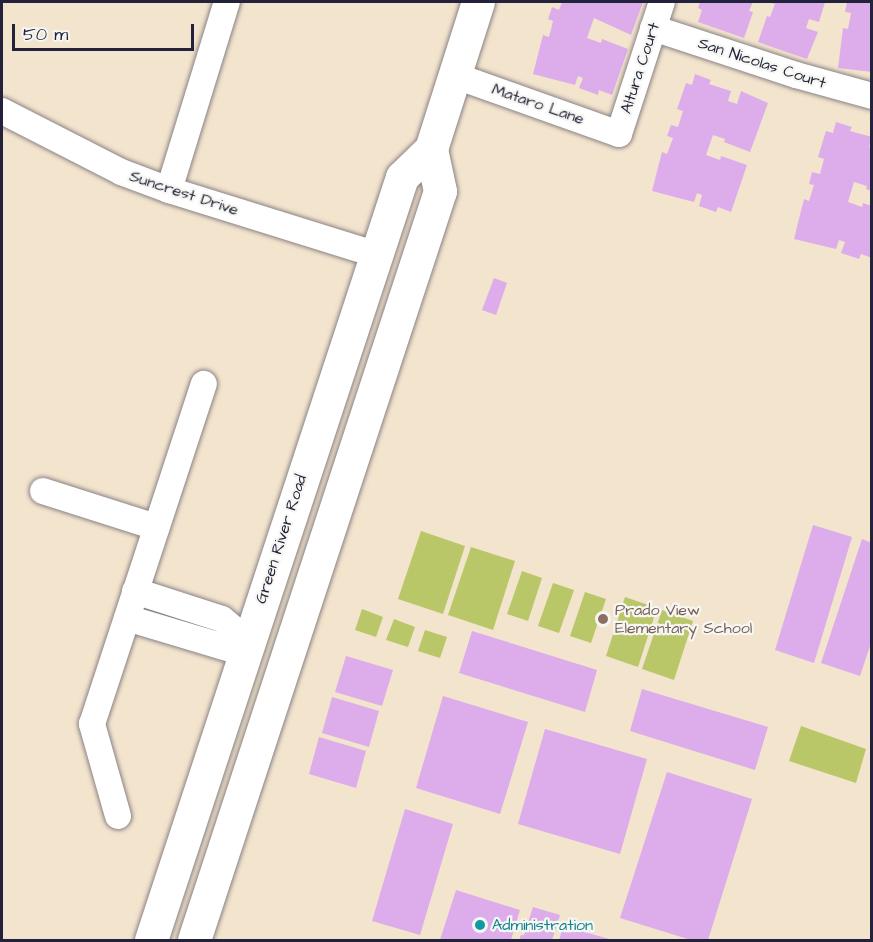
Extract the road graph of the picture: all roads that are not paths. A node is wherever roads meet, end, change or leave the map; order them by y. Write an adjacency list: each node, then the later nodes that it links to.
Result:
1 (227, 2): 10 (street)
2 (478, 2): 5 (main road, Green River Road)
3 (662, 2): 4 (street, Altura Court)
4 (653, 28): 6 (street, San Nicolas Court); 8 (street, Altura Court)
5 (456, 76): 8 (street, Mataro Lane); 9 (main road, Green River Road)
6 (872, 96)
7 (2, 111): 10 (street, Suncrest Drive)
8 (619, 134)
9 (431, 149): 11 (main road, Green River Road); 12 (main road)
10 (169, 190): 11 (street, Suncrest Drive)
11 (375, 254): 12 (main road); 18 (main road, Green River Road)
12 (396, 329): 19 (main road)
13 (204, 384): 15 (street)
14 (43, 491): 15 (street)
15 (156, 527): 16 (street)
16 (135, 591): 17 (street); 18 (street)
17 (126, 618): 18 (street); 20 (street)
18 (246, 647): 19 (main road); 21 (main road, Green River Road)
19 (278, 686): 22 (main road)
20 (118, 816)
21 (151, 940)
22 (194, 940)

